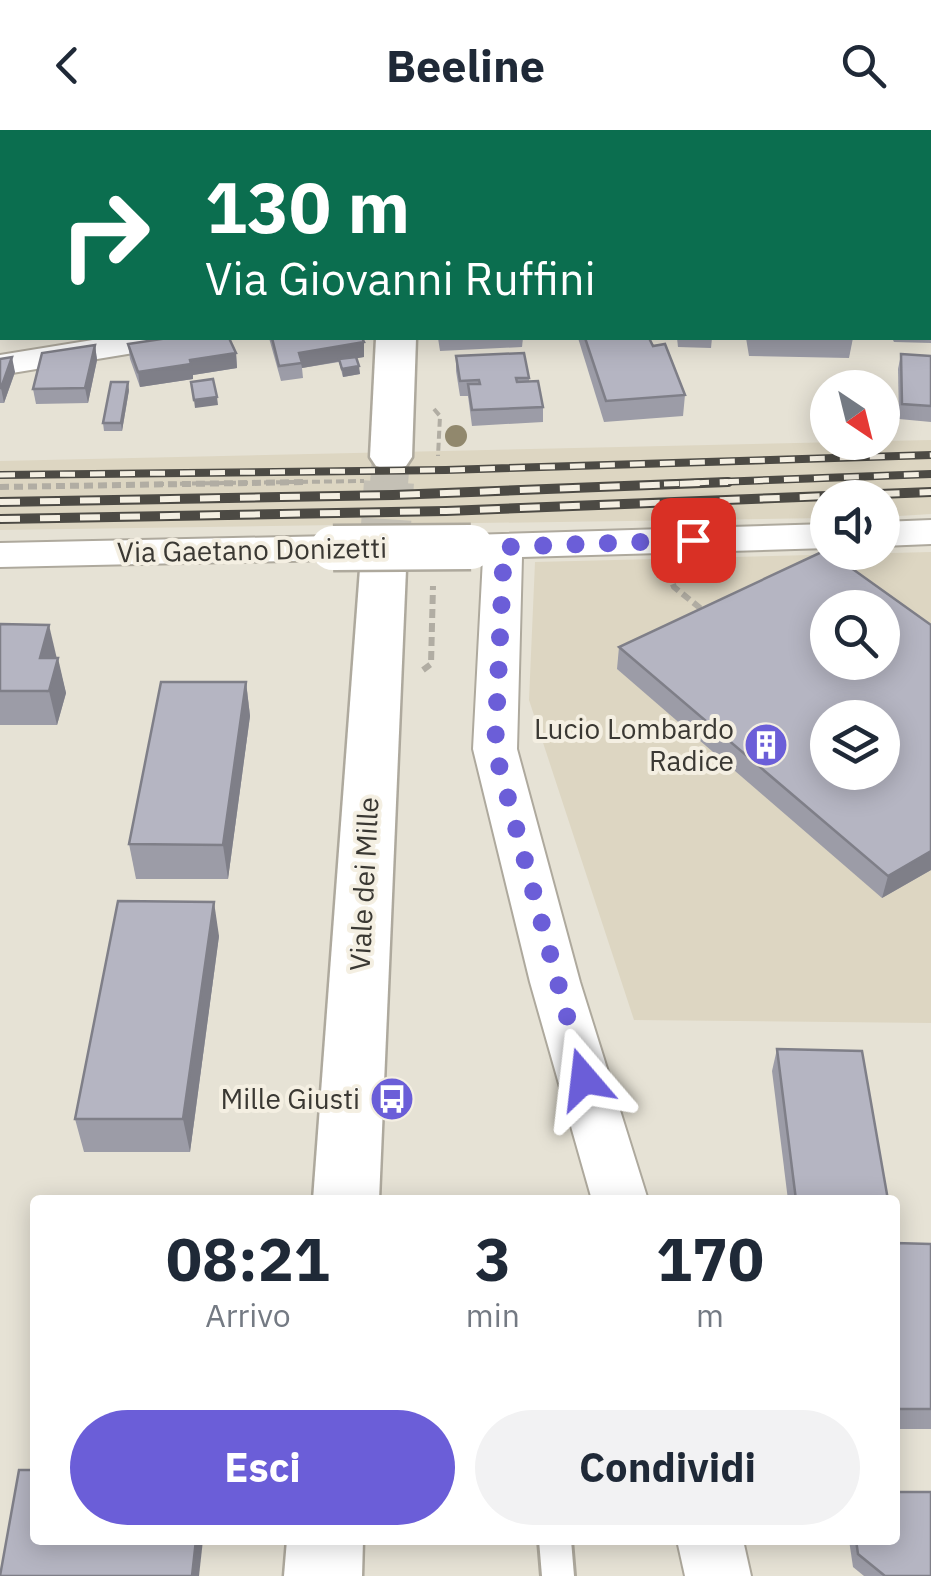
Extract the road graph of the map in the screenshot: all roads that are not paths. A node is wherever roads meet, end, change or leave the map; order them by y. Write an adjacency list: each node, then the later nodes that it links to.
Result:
1 (142, 340): 3 (street)
2 (396, 340): 5 (street)
3 (98, 344): 4 (street)
4 (0, 366)
5 (378, 469)
6 (931, 532): 7 (street)
7 (900, 533)
8 (810, 537): 9 (street, Via Gaetano Donizetti)
9 (487, 547): 10 (street, Via Gaetano Donizetti, bridge); 13 (street)
10 (0, 555)
11 (408, 569): 12 (street, Viale dei Mille)
12 (346, 1195)
13 (619, 1195)
14 (325, 1545): 17 (street)
15 (555, 1545): 18 (lane)
16 (711, 1545): 19 (street)
17 (323, 1576)
18 (558, 1576)
19 (718, 1576)

